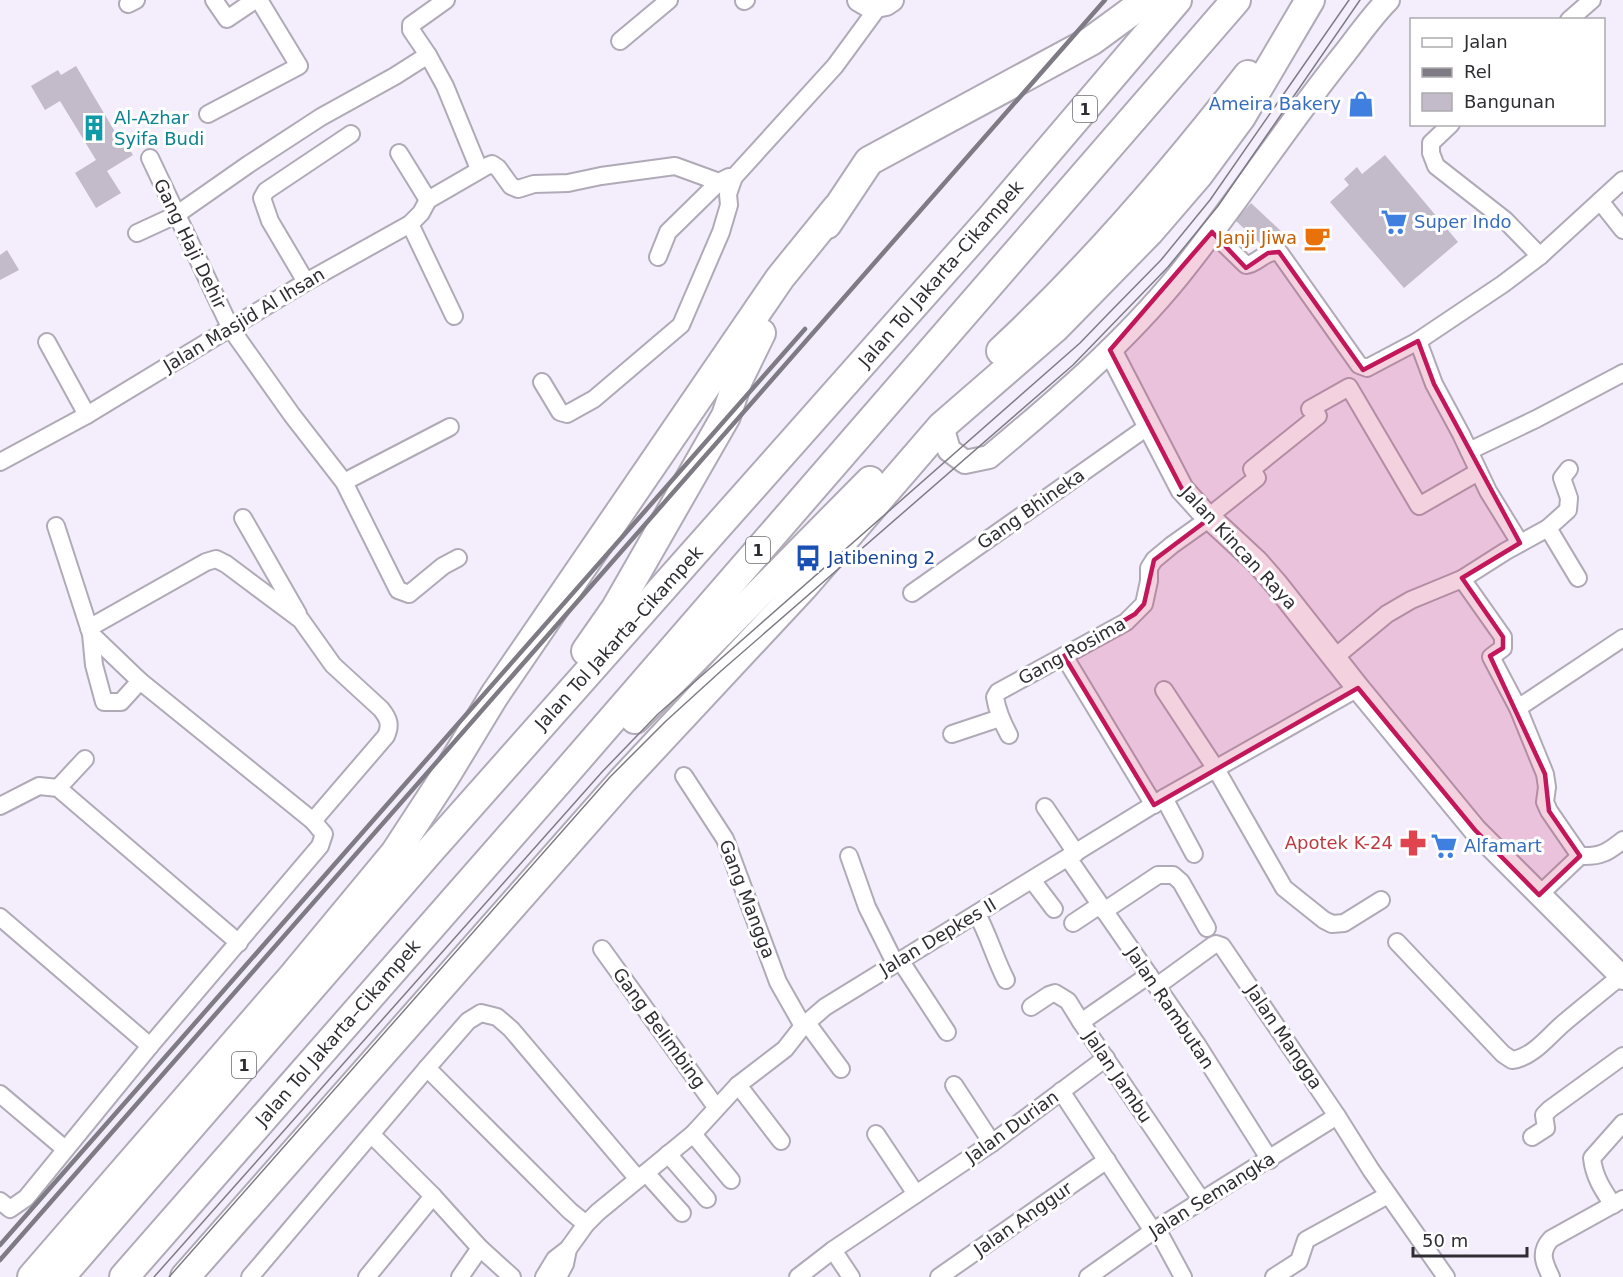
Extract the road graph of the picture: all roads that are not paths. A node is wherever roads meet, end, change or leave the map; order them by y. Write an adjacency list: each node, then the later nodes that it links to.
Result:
1 (214, 0): 2 (street)
2 (257, 0): 15 (street)
3 (446, 0): 14 (street)
4 (669, 0): 13 (street)
5 (1147, 0): 25 (highway)
6 (1177, 0): 80 (highway, Jalan Tol Jakarta–Cikampek / 1)
7 (1236, 0): 114 (highway, Jalan Tol Jakarta–Cikampek / 1)
8 (1308, 0): 43 (highway); 114 (highway)
9 (1388, 0): 29 (main road)
10 (1592, 0): 12 (street)
11 (875, 3): 21 (street)
12 (1571, 18)
13 (620, 41)
14 (428, 55): 20 (street); 26 (street)
15 (208, 114)
16 (1449, 126): 31 (street)
17 (351, 134): 33 (street)
18 (399, 153): 23 (street)
19 (150, 158): 26 (street, Gang Haji Dehir)
20 (478, 169): 21 (street); 23 (street, Jalan Masjid Al Ihsan)
21 (726, 180): 32 (street); 40 (street)
22 (1623, 180): 24 (street)
23 (428, 200): 27 (street, Jalan Masjid Al Ihsan)
24 (1600, 201): 28 (street); 31 (street)
25 (836, 208): 80 (highway); 143 (highway)
26 (176, 215): 30 (street); 35 (street, Gang Haji Dehir)
27 (410, 224): 33 (street, Jalan Masjid Al Ihsan); 34 (street)
28 (1623, 230)
29 (1212, 232): 36 (street); 38 (main road)
30 (136, 233)
31 (1540, 256): 36 (street)
32 (658, 257)
33 (306, 282): 35 (street, Jalan Masjid Al Ihsan)
34 (454, 316)
35 (231, 328): 41 (street, Jalan Masjid Al Ihsan); 49 (street, Gang Haji Dehir)
36 (1418, 341): 45 (street)
37 (47, 342): 41 (street)
38 (1110, 350): 42 (main road, Jalan Kincan Raya); 43 (main road)
39 (1623, 373): 45 (street)
40 (542, 382)
41 (87, 416): 46 (street, Jalan Masjid Al Ihsan)
42 (1150, 425): 50 (main road, Jalan Kincan Raya); 58 (street, Gang Bhineka)
43 (942, 426): 146 (highway)
44 (450, 427): 49 (street)
45 (1469, 452): 48 (street)
46 (0, 462)
47 (1569, 469): 53 (street)
48 (1478, 472): 50 (street, Gang Rosima); 54 (street)
49 (344, 482): 55 (street, Gang Haji Dehir)
50 (1214, 514): 62 (street, Gang Rosima); 63 (main road, Jalan Kincan Raya)
51 (243, 518): 59 (street)
52 (56, 526): 60 (street)
53 (1548, 528): 54 (street); 56 (street)
54 (1520, 543): 57 (street)
55 (458, 558)
56 (1578, 578)
57 (1462, 579): 63 (street); 67 (street)
58 (912, 593)
59 (301, 620): 60 (street); 78 (street)
60 (90, 631): 64 (street); 64 (street)
61 (1623, 638): 67 (street)
62 (1064, 656): 68 (street, Gang Rosima); 75 (street)
63 (1334, 658): 65 (main road, Jalan Kincan Raya)
64 (140, 681): 78 (street)
65 (1358, 688): 72 (street, Jalan Depkes II); 86 (main road, Jalan Kincan Raya)
66 (1164, 690): 72 (street)
67 (1518, 708): 84 (street)
68 (1000, 718): 69 (street); 70 (street, Gang Rosima)
69 (952, 734)
70 (1009, 735)
71 (85, 759): 74 (street)
72 (1216, 769): 75 (street, Jalan Depkes II); 87 (street)
73 (684, 776): 103 (street, Gang Mangga)
74 (58, 788): 76 (street); 95 (street)
75 (1159, 802): 81 (street); 82 (street, Jalan Depkes II)
76 (0, 806)
77 (1046, 807): 82 (street, Jalan Rambutan)
78 (313, 820): 95 (street)
79 (1623, 840): 84 (street)
80 (428, 854): 144 (highway, Jalan Tol Jakarta–Cikampek / 1)
81 (1194, 854)
82 (1072, 855): 85 (street, Jalan Depkes II); 88 (street, Jalan Rambutan)
83 (849, 856): 97 (street)
84 (1580, 856): 86 (street)
85 (1032, 880): 89 (street); 90 (street, Jalan Depkes II)
86 (1539, 895): 98 (main road, Jalan Kincan Raya)
87 (1381, 900)
88 (1102, 908): 92 (street); 93 (street); 100 (street, Jalan Rambutan)
89 (1054, 909)
90 (977, 914): 97 (street, Jalan Depkes II); 99 (street)
91 (0, 917): 105 (street)
92 (1073, 923)
93 (1207, 928)
94 (1397, 942): 98 (street)
95 (239, 943): 105 (street)
96 (602, 949): 115 (street, Gang Belimbing)
97 (897, 962): 103 (street, Jalan Depkes II); 104 (street)
98 (1622, 977)
99 (1006, 980)
100 (1153, 981): 102 (street, Jalan Jambu); 116 (street, Jalan Mangga); 127 (street, Jalan Rambutan)
101 (1031, 1006): 102 (street)
102 (1081, 1022): 107 (street, Jalan Jambu)
103 (805, 1024): 109 (street, Gang Mangga); 110 (street, Jalan Depkes II)
104 (947, 1032)
105 (150, 1046): 124 (street)
106 (1623, 1056): 121 (street)
107 (1106, 1058): 112 (street, Jalan Durian); 135 (street, Jalan Jambu)
108 (427, 1068): 120 (street); 128 (street); 138 (street)
109 (841, 1069)
110 (738, 1085): 115 (street, Jalan Depkes II); 122 (street)
111 (954, 1085): 123 (street)
112 (1061, 1091): 123 (street, Jalan Durian); 126 (street)
113 (0, 1094): 124 (street)
114 (280, 1100): 145 (highway, Jalan Tol Jakarta–Cikampek / 1)
115 (716, 1107): 118 (street, Jalan Depkes II)
116 (1337, 1116): 127 (street, Jalan Semangka); 131 (street, Jalan Mangga)
117 (1623, 1123): 136 (street)
118 (693, 1134): 125 (street, Jalan Depkes II); 129 (street)
119 (876, 1134): 130 (street)
120 (372, 1136): 132 (street); 147 (street)
121 (1532, 1137)
122 (781, 1141)
123 (992, 1143): 130 (street, Jalan Durian)
124 (65, 1149): 134 (street)
125 (668, 1154): 128 (street, Jalan Depkes II); 133 (street)
126 (1107, 1160): 139 (street); 155 (street, Jalan Anggur)
127 (1270, 1160): 135 (street, Jalan Semangka)
128 (642, 1176): 137 (street); 138 (street, Jalan Depkes II)
129 (731, 1180)
130 (916, 1194): 142 (street, Jalan Durian)
131 (1388, 1195): 158 (street); 159 (street, Jalan Mangga)
132 (433, 1196): 140 (street); 148 (street)
133 (707, 1199)
134 (0, 1201)
135 (1202, 1201): 139 (street, Jalan Semangka)
136 (1618, 1202): 160 (street)
137 (682, 1213)
138 (586, 1224): 141 (street, Jalan Depkes II)
139 (1155, 1230): 156 (street, Jalan Semangka); 157 (street)
140 (480, 1248): 149 (street); 150 (street)
141 (568, 1249): 151 (street, Jalan Depkes II); 152 (street, Jalan Depkes II)
142 (833, 1250): 153 (street, Jalan Durian); 154 (street)
143 (32, 1277)
144 (60, 1277)
145 (124, 1277)
146 (185, 1277)
147 (250, 1277)
148 (367, 1277)
149 (460, 1277)
150 (512, 1277)
151 (544, 1277)
152 (558, 1277)
153 (798, 1277)
154 (851, 1277)
155 (939, 1277)
156 (1088, 1277)
157 (1183, 1277)
158 (1274, 1277)
159 (1446, 1277)
160 (1551, 1277)

